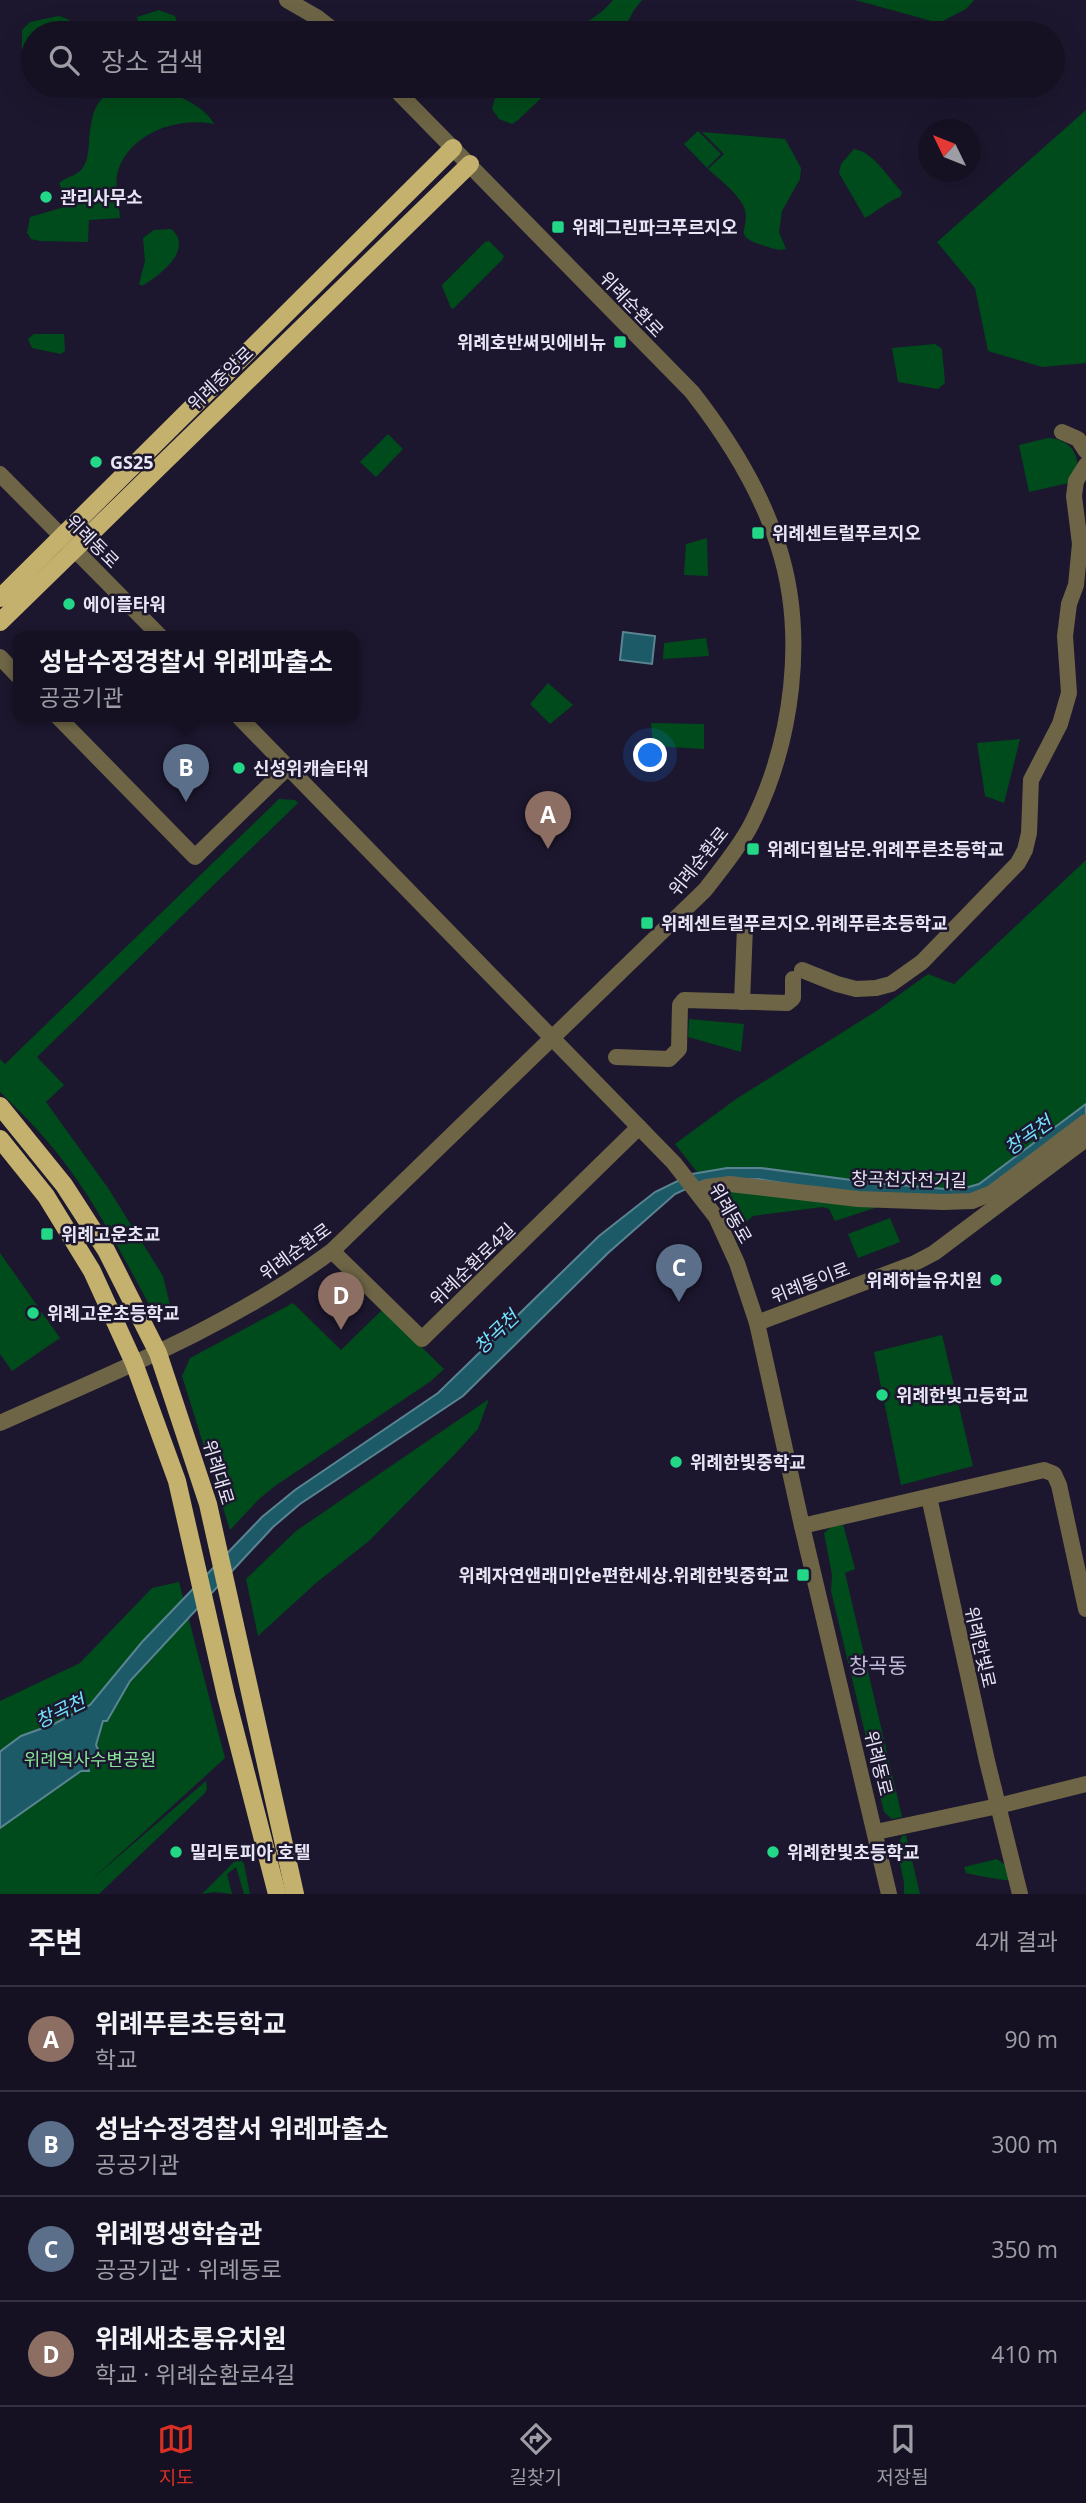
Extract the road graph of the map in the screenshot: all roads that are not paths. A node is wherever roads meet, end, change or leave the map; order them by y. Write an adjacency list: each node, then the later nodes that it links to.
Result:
1 (287, 0): 2 (street)
2 (322, 21)
3 (404, 98): 4 (street, 위례순환로)
4 (453, 148): 5 (street, 위례순환로); 10 (main road, 위례중앙로)
5 (470, 164): 10 (main road, 위례중앙로); 21 (street, 위례순환로)
6 (1062, 432): 7 (street)
7 (1086, 451)
8 (1086, 465): 20 (street)
9 (0, 474): 10 (street, 위례동로)
10 (68, 543): 11 (main road, 위례중앙로); 12 (main road, 위례중앙로); 13 (street, 위례동로)
11 (0, 598)
12 (0, 622)
13 (155, 631)
14 (0, 657): 15 (street)
15 (13, 671)
16 (63, 722): 18 (street)
17 (244, 722): 18 (street, 위례동로)
18 (287, 768): 21 (street, 위례동로)
19 (745, 927): 20 (street)
20 (742, 1002): 22 (street)
21 (552, 1038): 25 (street, 위례동로); 29 (street, 위례순환로)
22 (616, 1057)
23 (0, 1106): 31 (main road, 위례대로)
24 (1086, 1122): 28 (street, 창곡천자전거길)
25 (639, 1127): 29 (street, 위례순환로4길); 30 (street, 위례동로)
26 (0, 1139): 32 (main road)
27 (1086, 1139): 30 (street, 위례동이로)
28 (706, 1187)
29 (332, 1251): 31 (street, 위례순환로)
30 (757, 1323): 35 (street, 위례동로)
31 (158, 1353): 32 (street, 위례순환로); 41 (main road, 위례대로)
32 (134, 1363): 33 (street, 위례순환로); 40 (main road)
33 (0, 1423)
34 (929, 1497): 35 (street); 36 (street); 38 (street, 위례한빛로)
35 (802, 1526): 39 (street, 위례동로)
36 (1086, 1609)
37 (1086, 1784): 38 (street)
38 (998, 1806): 39 (street); 43 (street, 위례한빛로)
39 (876, 1832): 42 (street, 위례동로)
40 (277, 1894)
41 (295, 1894)
42 (889, 1894)
43 (1020, 1894)

